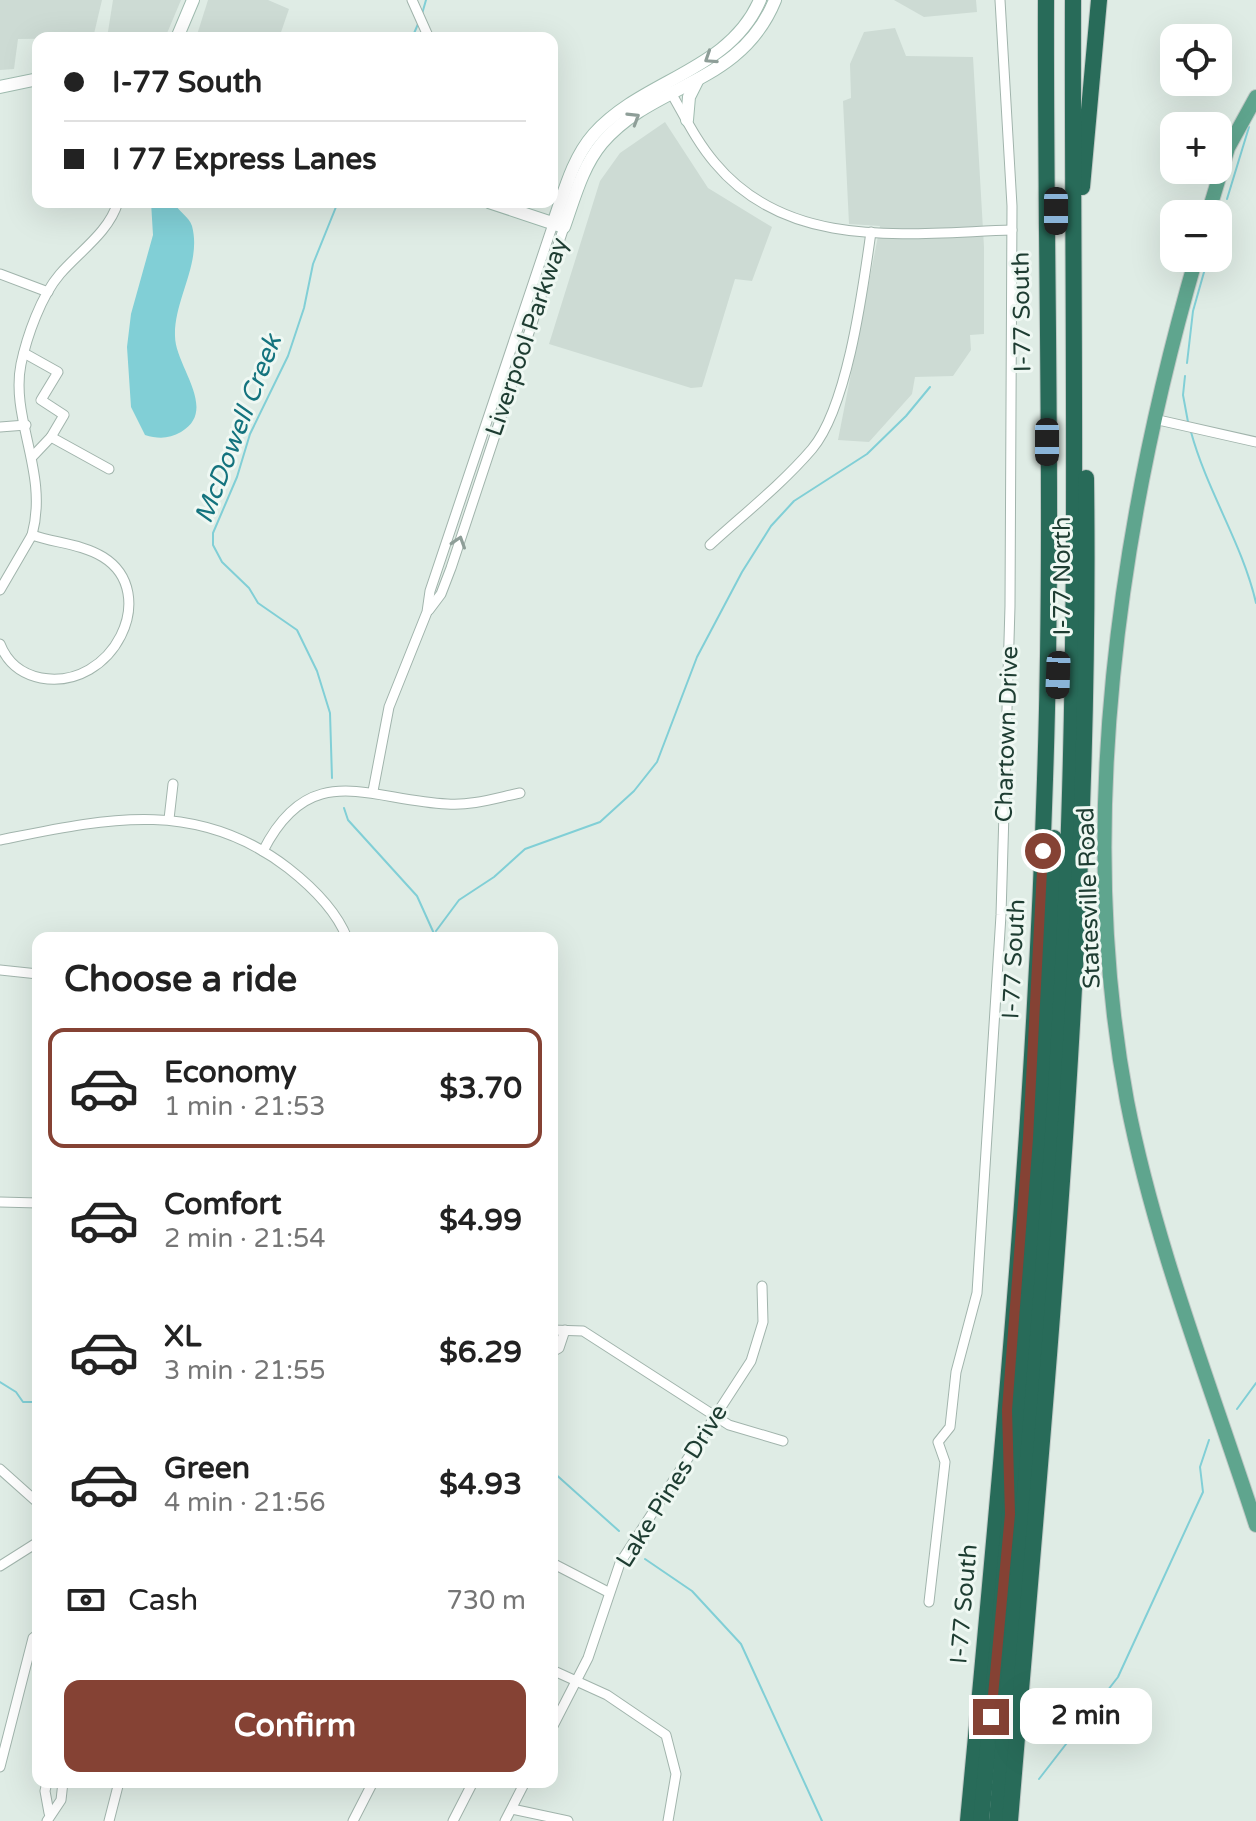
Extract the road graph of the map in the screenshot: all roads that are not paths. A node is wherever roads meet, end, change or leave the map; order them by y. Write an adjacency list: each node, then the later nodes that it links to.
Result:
1 (193, 0): 11 (street)
2 (760, 0): 16 (street, Liverpool Parkway, one-way to 16)
3 (775, 0): 14 (street, Liverpool Parkway)
4 (1000, 0): 24 (street, Chartown Drive)
5 (1044, 0): 58 (highway, I-77 South)
6 (1056, 0): 63 (highway)
7 (1073, 0): 51 (highway)
8 (1083, 0): 19 (highway, I-77 North)
9 (1099, 0): 19 (highway)
10 (417, 2): 12 (street)
11 (180, 32)
12 (427, 32)
13 (32, 80): 15 (street)
14 (698, 80): 16 (street, Liverpool Parkway); 18 (street)
15 (0, 87)
16 (669, 90): 18 (street); 23 (street, Liverpool Parkway)
17 (1256, 97): 20 (main road)
18 (687, 120): 25 (street)
19 (1082, 187): 50 (highway, I-77 North)
20 (1212, 200)
21 (114, 208): 28 (street)
22 (506, 208): 23 (street)
23 (559, 226): 42 (street, Liverpool Parkway)
24 (1012, 230): 25 (street); 69 (street, Chartown Drive)
25 (871, 232): 38 (street)
26 (1192, 272): 30 (main road, Statesville Road)
27 (0, 274): 28 (street)
28 (48, 292): 29 (street)
29 (24, 353): 31 (street); 33 (street)
30 (1154, 419): 34 (street); 64 (main road, Statesville Road)
31 (26, 425): 32 (street); 35 (street)
32 (0, 427)
33 (51, 437): 35 (street); 36 (street)
34 (1256, 442)
35 (33, 456): 37 (street)
36 (109, 469)
37 (32, 535): 39 (street); 40 (street)
38 (710, 545)
39 (0, 590)
40 (0, 644)
41 (173, 784): 44 (street)
42 (373, 791): 43 (street); 46 (street)
43 (520, 793)
44 (169, 819): 45 (street); 46 (street)
45 (0, 840)
46 (263, 851): 47 (street)
47 (343, 932)
48 (0, 970): 49 (street)
49 (32, 973)
50 (1072, 1045): 51 (highway); 92 (highway, I-77 North)
51 (1053, 1140): 91 (highway)
52 (0, 1202): 53 (street)
53 (32, 1203)
54 (762, 1286): 59 (street, Lake Pines Drive)
55 (558, 1330): 56 (street)
56 (565, 1330): 57 (street); 59 (street)
57 (558, 1349)
58 (1007, 1410): 63 (highway); 89 (highway, I-77 South)
59 (715, 1417): 60 (street); 68 (street, Lake Pines Drive)
60 (783, 1441)
61 (0, 1469): 62 (street)
62 (32, 1498)
63 (1010, 1514): 90 (highway)
64 (1256, 1525)
65 (32, 1546): 66 (street)
66 (0, 1566)
67 (558, 1566): 68 (street)
68 (608, 1592): 72 (street, Lake Pines Drive)
69 (929, 1602)
70 (32, 1642): 74 (street)
71 (558, 1673): 72 (street)
72 (575, 1682): 73 (street, Lake Pines Drive); 88 (street)
73 (558, 1716)
74 (0, 1767)
75 (46, 1788): 82 (street)
76 (62, 1788): 82 (street)
77 (117, 1788): 83 (street)
78 (370, 1788): 84 (street)
79 (470, 1788): 85 (street)
80 (522, 1788): 81 (street)
81 (512, 1809): 86 (street); 87 (street)
82 (48, 1817)
83 (109, 1821)
84 (353, 1821)
85 (453, 1821)
86 (505, 1821)
87 (568, 1821)
88 (668, 1821)
89 (968, 1821)
90 (981, 1821)
91 (997, 1821)
92 (1010, 1821)

